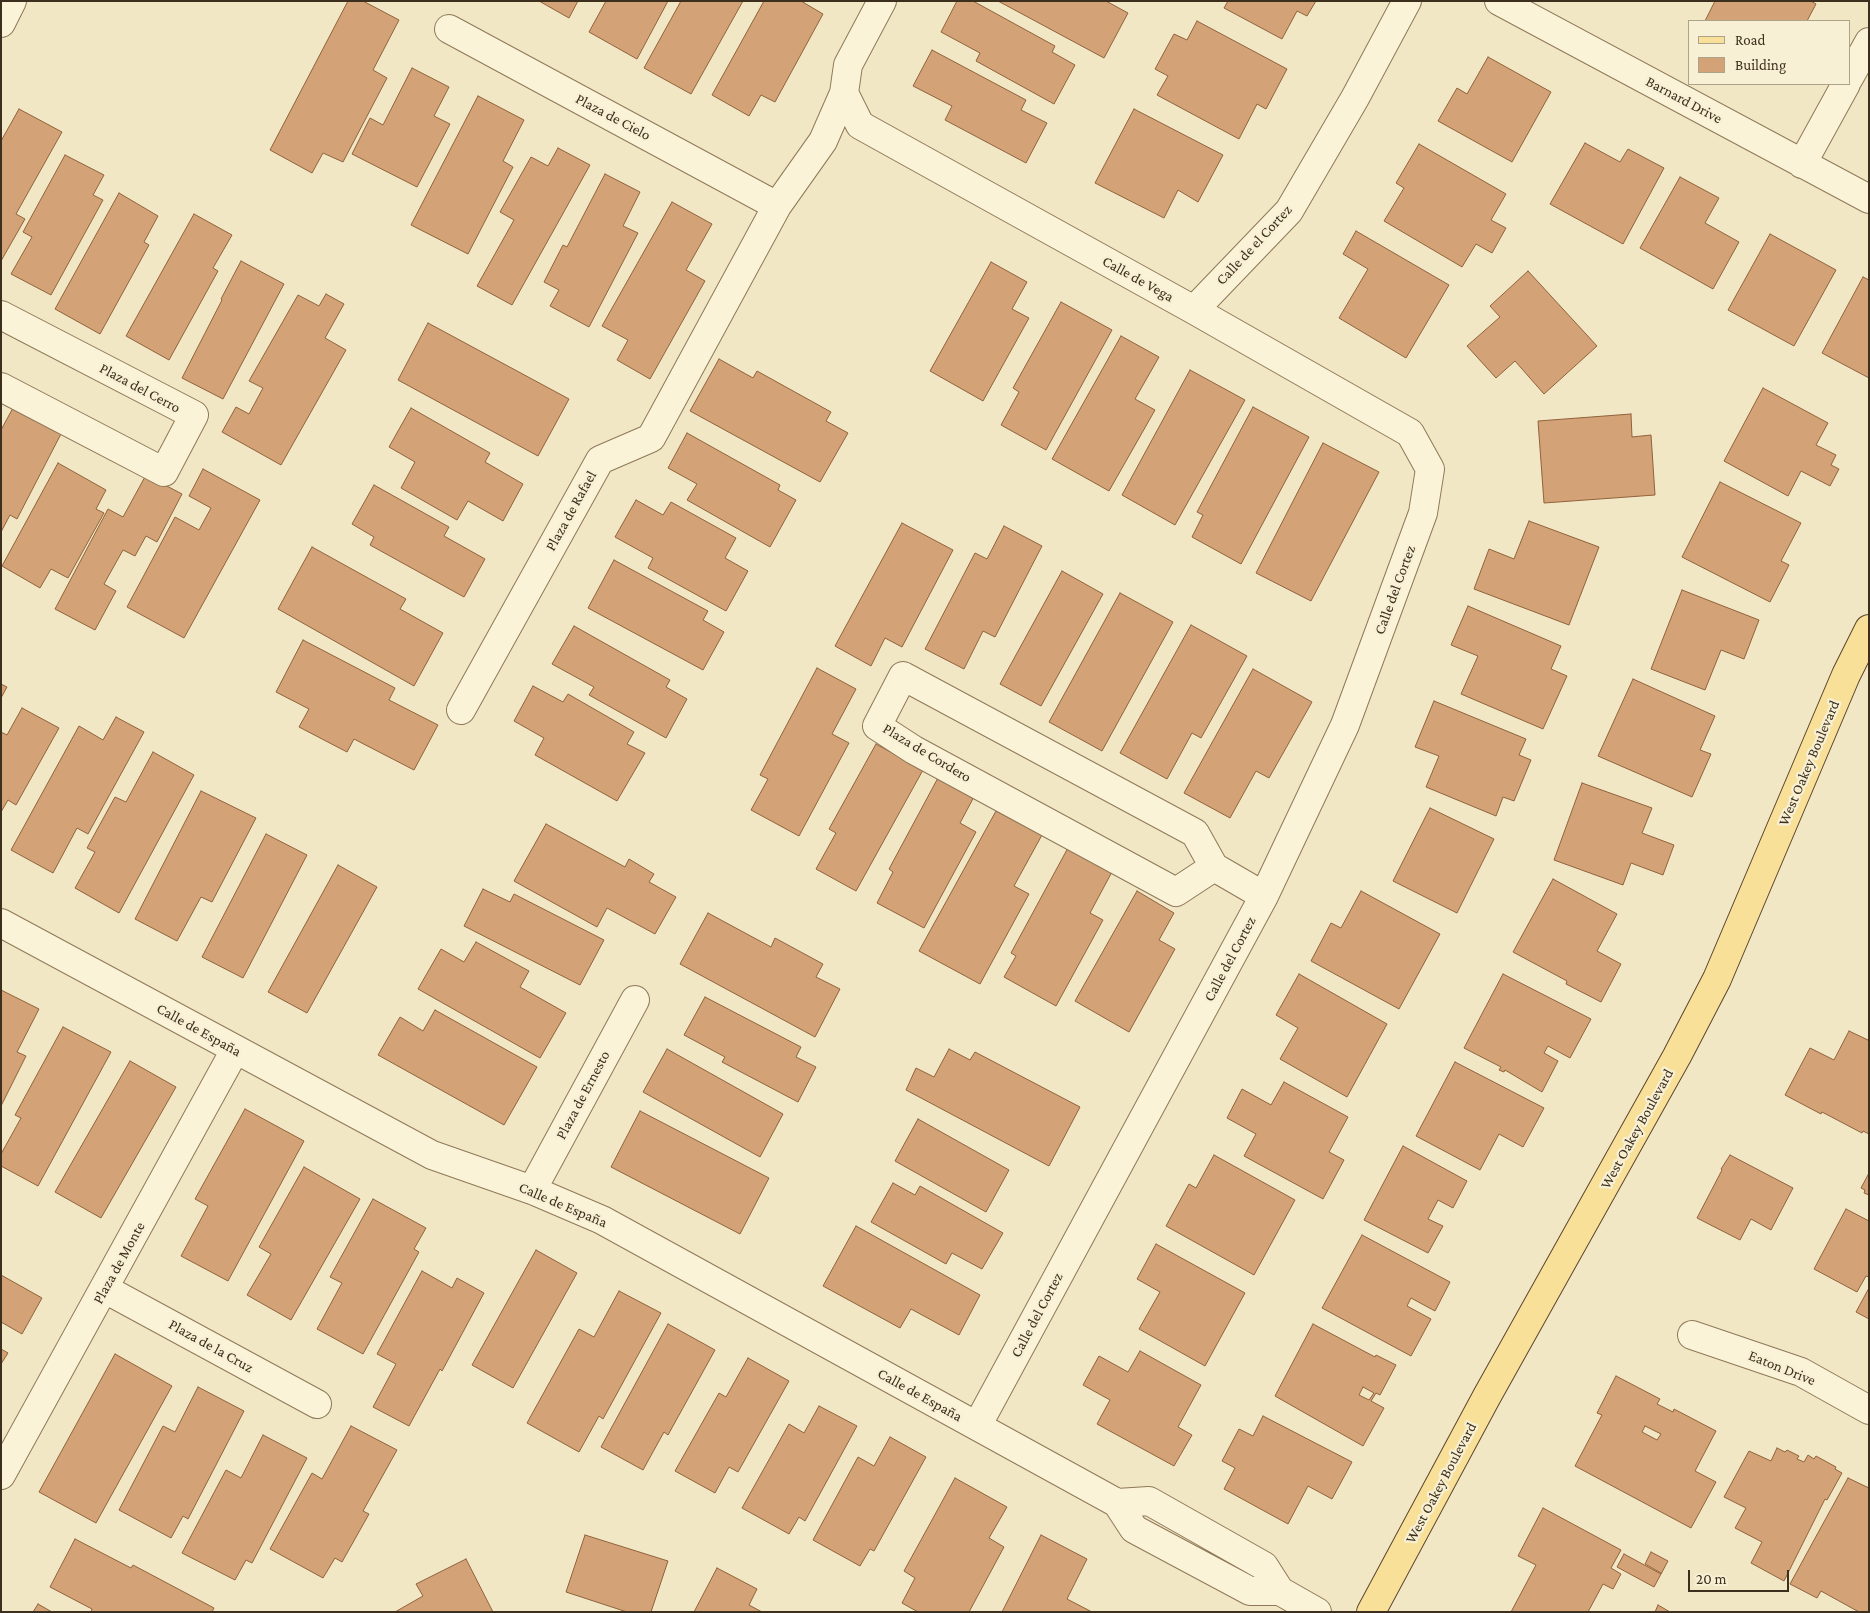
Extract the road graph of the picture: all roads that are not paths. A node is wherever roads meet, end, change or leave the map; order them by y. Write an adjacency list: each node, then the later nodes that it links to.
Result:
1 (12, 1): 5 (street)
2 (882, 1): 10 (street, Plaza de Rafael)
3 (1407, 1): 14 (street, Calle de el Cortez)
4 (1499, 1): 11 (street, Barnard Drive)
5 (1, 23)
6 (449, 29): 13 (street, Plaza de Cielo)
7 (1869, 42): 8 (street)
8 (1850, 76)
9 (1845, 85): 11 (street)
10 (844, 93): 13 (street, Plaza de Rafael); 14 (street, Calle de Vega)
11 (1802, 164): 12 (street, Barnard Drive)
12 (1869, 199)
13 (777, 206): 19 (street, Plaza de Rafael)
14 (1194, 310): 17 (street, Calle de Vega)
15 (1, 315): 16 (street, Plaza del Cerro)
16 (1, 387)
17 (1430, 468): 21 (street, Calle del Cortez)
18 (1869, 629): 37 (main road, West Oakey Boulevard)
19 (461, 710)
20 (1214, 867): 20 (street, Plaza de Cordero); 21 (street)
21 (1264, 896): 30 (street, Calle del Cortez)
22 (1, 923): 24 (street, Calle de España)
23 (634, 1000): 25 (street, Plaza de Ernesto)
24 (235, 1050): 25 (street, Calle de España); 26 (street, Plaza de Monte)
25 (532, 1190): 30 (street, Calle de España)
26 (105, 1288): 28 (street, Plaza de la Cruz); 31 (street, Plaza de Monte)
27 (1692, 1335): 29 (street, Eaton Drive)
28 (317, 1404)
29 (1869, 1410)
30 (977, 1426): 32 (street, Calle de España)
31 (1, 1475)
32 (1117, 1503): 33 (street, Calle de España); 34 (street, Calle de España)
33 (1230, 1546): 34 (street); 35 (street, Calle de España)
34 (1217, 1573): 35 (street, Calle de España)
35 (1280, 1591): 36 (street, Calle de España)
36 (1317, 1612)
37 (1371, 1612)

